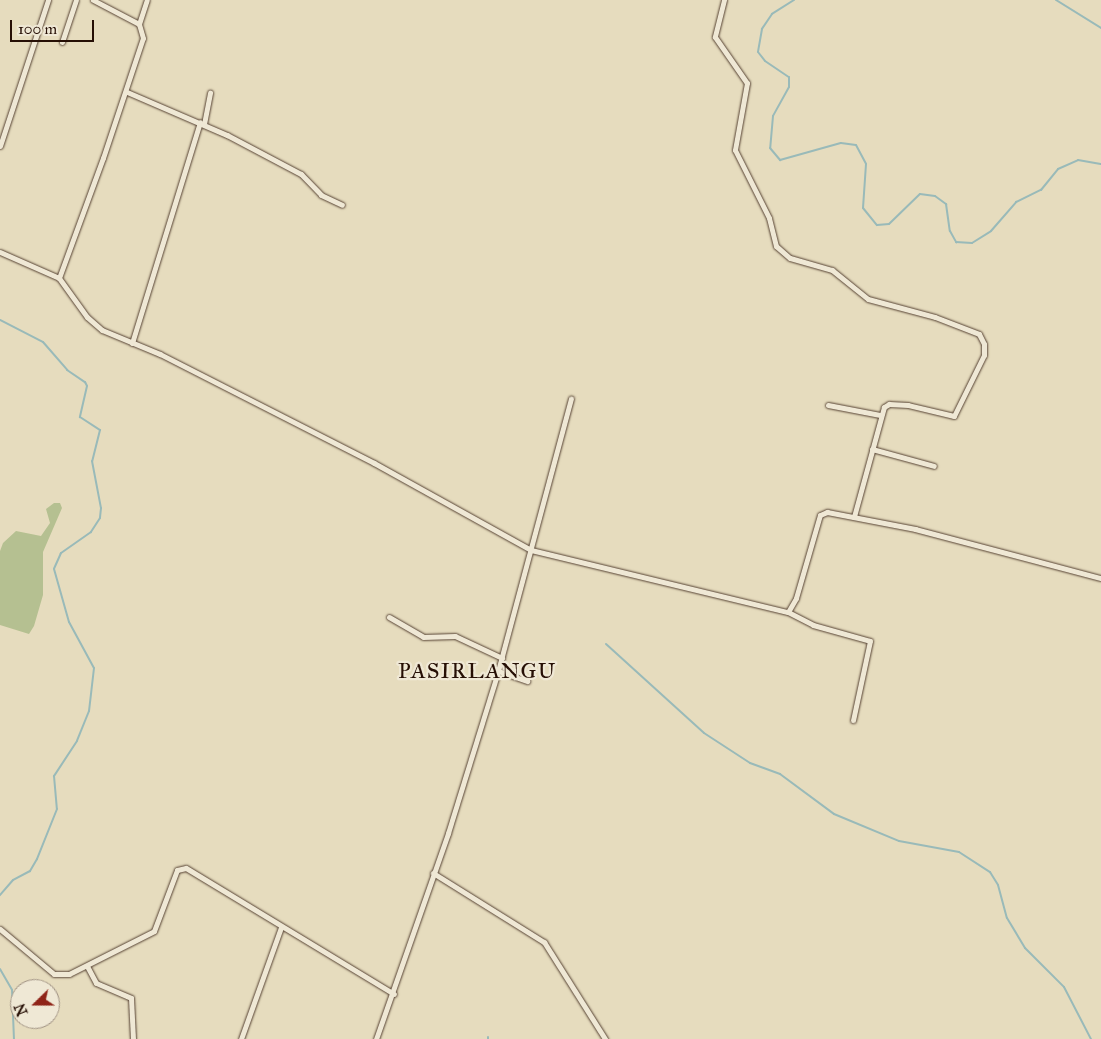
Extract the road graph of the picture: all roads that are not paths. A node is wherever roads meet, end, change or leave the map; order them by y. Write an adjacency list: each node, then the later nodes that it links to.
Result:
1 (48, 0): 11 (street)
2 (76, 0): 7 (street)
3 (93, 0): 6 (street)
4 (147, 0): 6 (street)
5 (724, 0): 18 (street)
6 (139, 24): 8 (street)
7 (62, 42)
8 (127, 92): 10 (street); 14 (street)
9 (210, 93): 10 (street)
10 (202, 123): 12 (street); 15 (street)
11 (0, 146)
12 (342, 206)
13 (0, 252): 14 (street)
14 (58, 278): 15 (street)
15 (132, 343): 22 (street)
16 (571, 399): 22 (street)
17 (828, 405): 18 (street)
18 (880, 415): 19 (street)
19 (872, 449): 20 (street); 21 (street)
20 (934, 466)
21 (854, 517): 23 (street); 24 (street)
22 (531, 550): 24 (street); 26 (street)
23 (1101, 578)
24 (788, 612): 29 (street)
25 (389, 617): 26 (street)
26 (502, 658): 27 (street)
27 (498, 671): 28 (street); 30 (street)
28 (527, 682)
29 (853, 720)
30 (433, 873): 34 (street); 38 (street)
31 (281, 927): 33 (street); 34 (street); 36 (street)
32 (0, 928): 33 (street)
33 (87, 966): 35 (street)
34 (394, 994): 37 (street)
35 (133, 1039)
36 (241, 1039)
37 (376, 1039)
38 (605, 1039)

